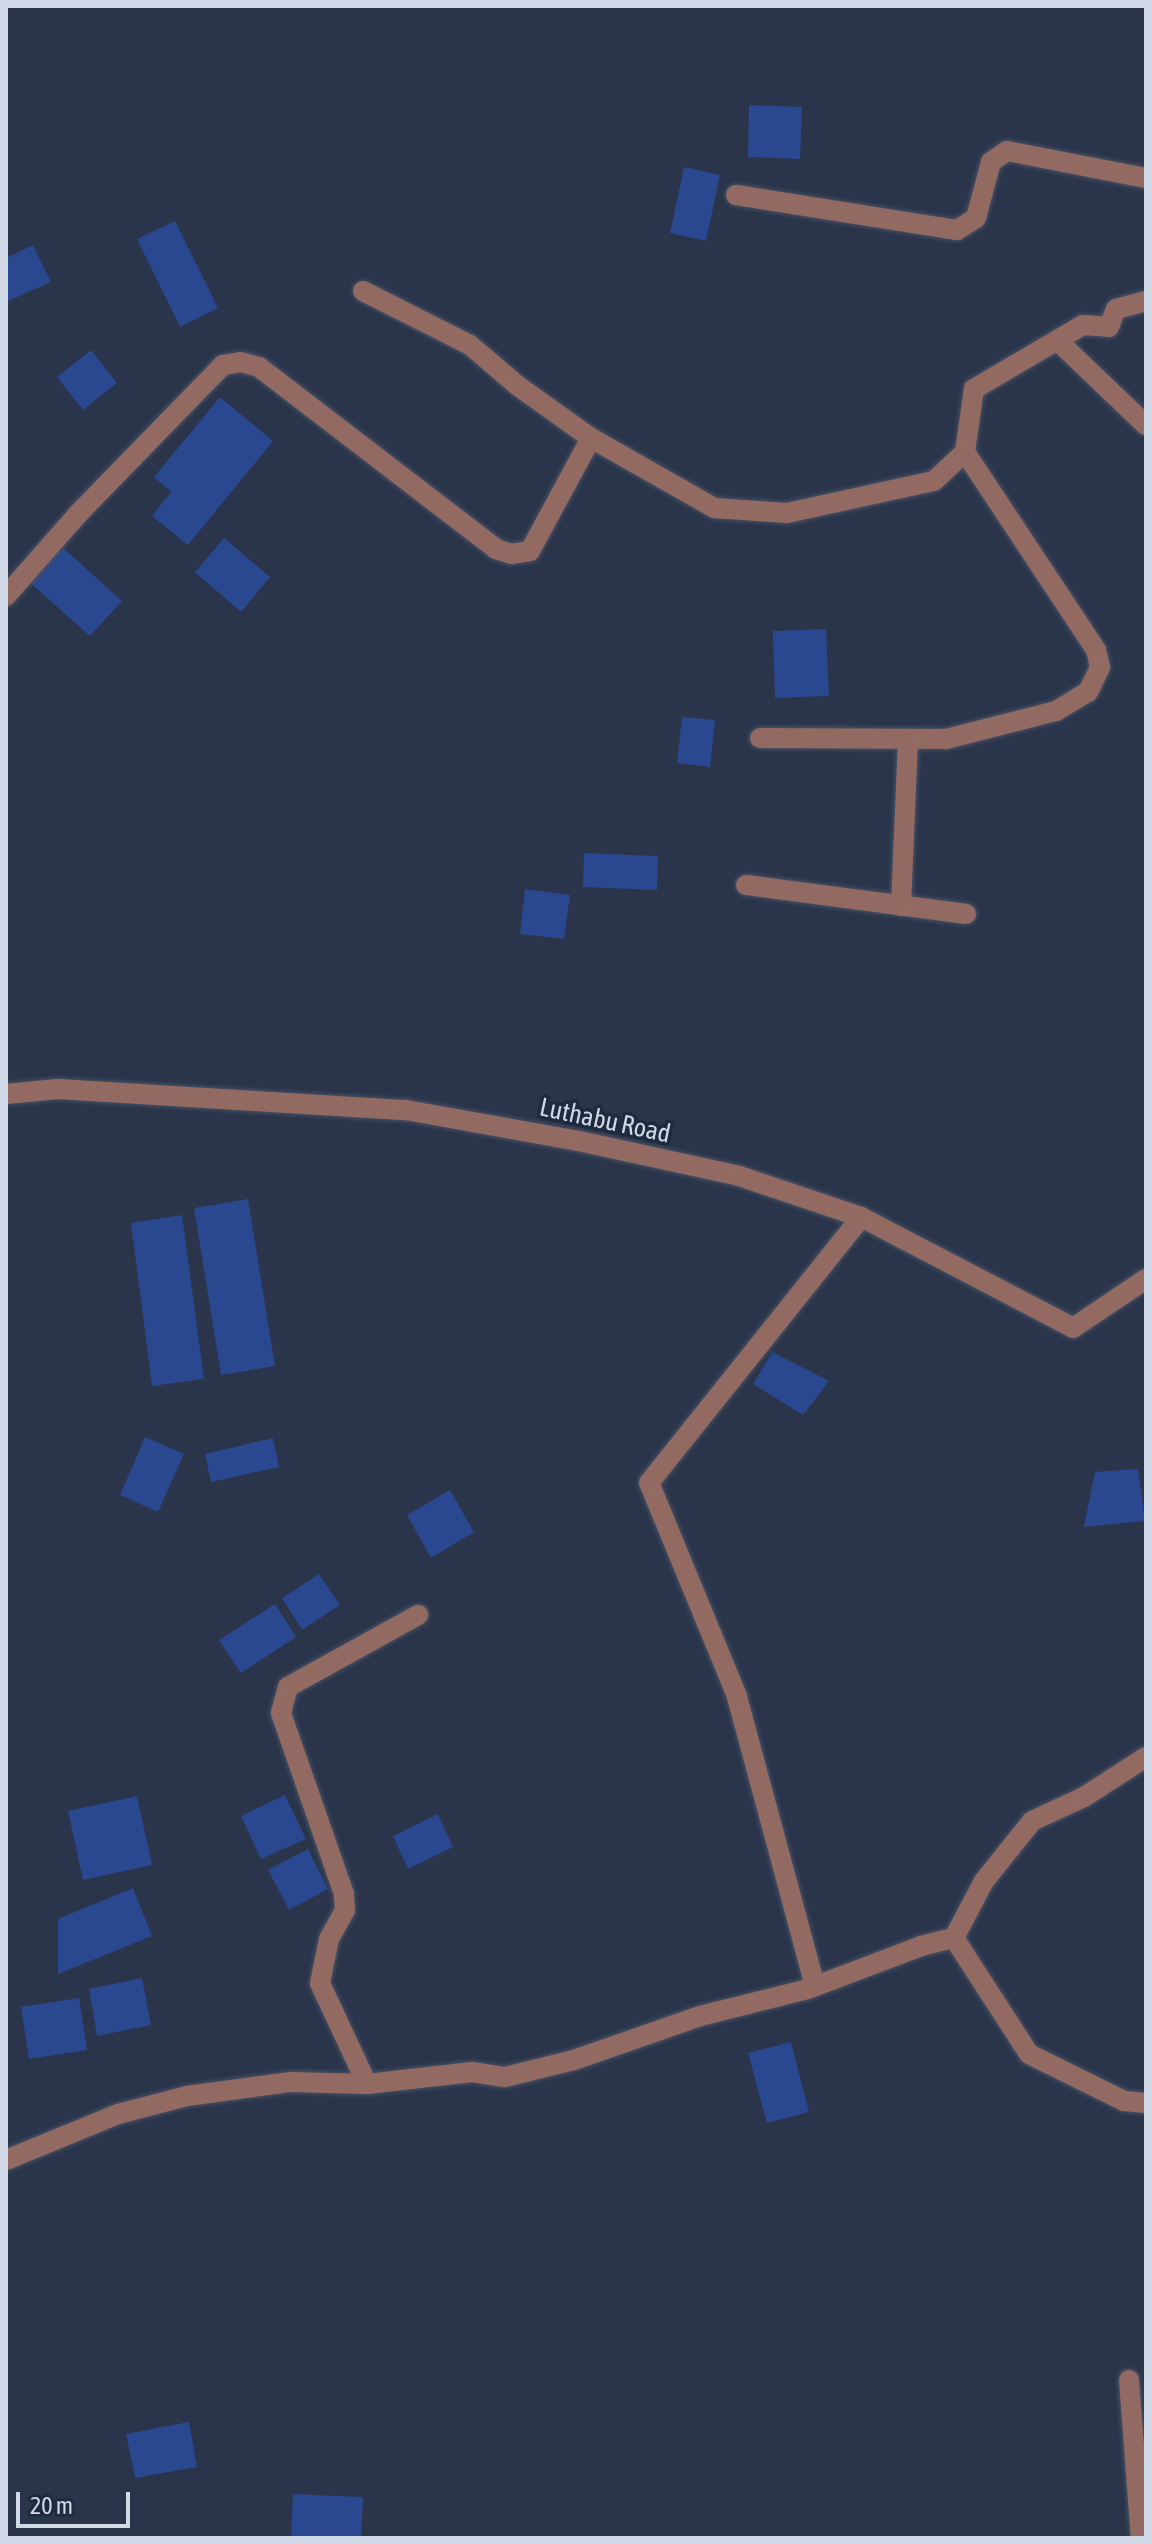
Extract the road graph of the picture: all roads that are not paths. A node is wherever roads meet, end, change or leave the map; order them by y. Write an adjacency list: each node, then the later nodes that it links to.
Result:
1 (1146, 178): 2 (street)
2 (736, 195)
3 (363, 291): 7 (street)
4 (1146, 301): 5 (street)
5 (1059, 342): 6 (street); 8 (street)
6 (1146, 425)
7 (591, 438): 8 (street); 9 (street)
8 (965, 452): 11 (street)
9 (6, 596)
10 (760, 738): 11 (street)
11 (908, 739): 13 (street)
12 (746, 885): 13 (street)
13 (901, 906): 14 (street)
14 (966, 914)
15 (6, 1094): 16 (street, Luthabu Road)
16 (861, 1217): 17 (street, Luthabu Road); 21 (street)
17 (1146, 1279)
18 (418, 1615): 22 (street)
19 (1146, 1757): 20 (street)
20 (954, 1938): 21 (street); 23 (street)
21 (815, 1986): 22 (street)
22 (367, 2084): 24 (street)
23 (1146, 2103)
24 (6, 2160)
25 (1129, 2380): 26 (street)
26 (1141, 2538)

